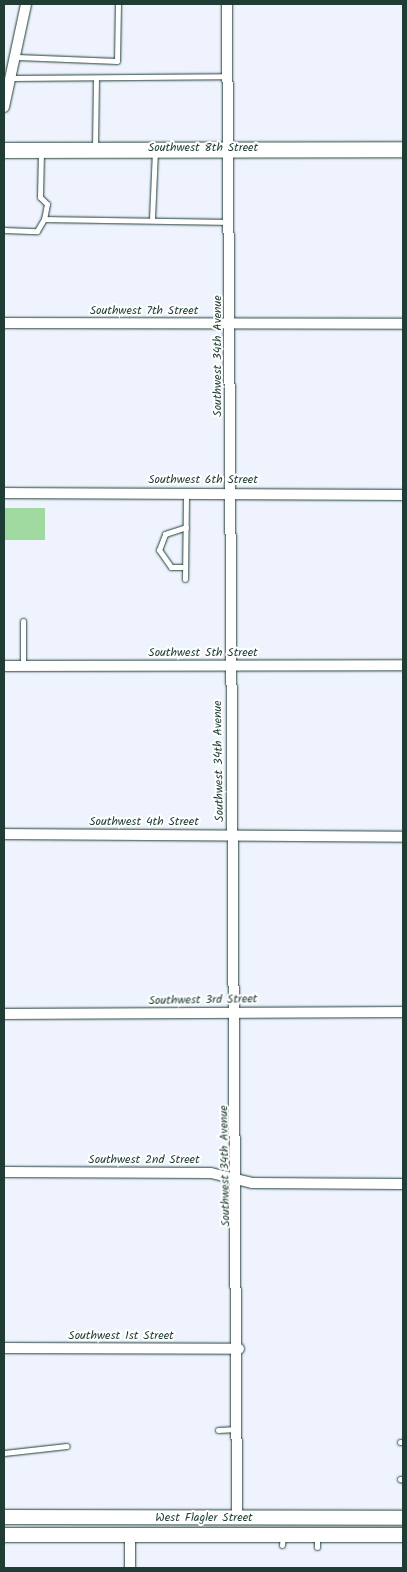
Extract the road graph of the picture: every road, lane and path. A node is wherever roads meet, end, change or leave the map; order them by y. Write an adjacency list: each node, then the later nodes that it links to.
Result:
1 (26, 4): 4 (street)
2 (118, 4): 4 (lane)
3 (227, 4): 5 (street, Southwest 34th Avenue)
4 (16, 57): 6 (street)
5 (225, 76): 7 (lane); 11 (street, Southwest 34th Avenue)
6 (11, 78): 7 (lane); 8 (street)
7 (96, 80): 9 (lane)
8 (4, 107)
9 (95, 148): 10 (main road, Southwest 8th Street); 14 (main road, Southwest 8th Street)
10 (156, 148): 11 (main road, Southwest 8th Street); 16 (lane)
11 (228, 148): 12 (main road, Southwest 8th Street); 17 (street, Southwest 34th Avenue)
12 (403, 149)
13 (4, 150): 14 (main road, Southwest 8th Street)
14 (41, 150): 15 (lane)
15 (44, 219): 16 (lane); 18 (lane)
16 (152, 220): 17 (lane)
17 (230, 222): 20 (street, Southwest 34th Avenue)
18 (4, 230)
19 (4, 323): 20 (street, Southwest 7th Street)
20 (230, 324): 21 (street, Southwest 7th Street); 22 (street, Southwest 34th Avenue)
21 (403, 324)
22 (231, 492): 24 (street, Southwest 6th Street); 25 (street, Southwest 6th Street); 33 (street, Southwest 34th Avenue)
23 (4, 493): 24 (street, Southwest 6th Street)
24 (186, 493): 26 (lane)
25 (403, 494)
26 (186, 527): 27 (lane); 27 (lane)
27 (185, 567): 28 (lane)
28 (185, 579)
29 (23, 621): 32 (lane)
30 (403, 665): 33 (street, Southwest 5th Street)
31 (4, 666): 32 (street, Southwest 5th Street)
32 (23, 666): 33 (street, Southwest 5th Street)
33 (231, 666): 35 (street, Southwest 34th Avenue)
34 (4, 834): 35 (street, Southwest 4th Street)
35 (232, 835): 36 (street, Southwest 4th Street); 38 (street, Southwest 34th Avenue)
36 (403, 837)
37 (403, 1012): 38 (street, Southwest 3rd Street)
38 (235, 1013): 39 (street, Southwest 3rd Street); 41 (street, Southwest 34th Avenue)
39 (4, 1014)
40 (4, 1172): 41 (street, Southwest 2nd Street)
41 (237, 1180): 42 (street, Southwest 2nd Street); 44 (street, Southwest 34th Avenue)
42 (403, 1184)
43 (4, 1348): 44 (street, Southwest 1st Street)
44 (239, 1349): 46 (street, Southwest 34th Avenue)
45 (218, 1430): 46 (lane)
46 (238, 1430): 50 (street, Southwest 34th Avenue)
47 (67, 1446): 48 (lane)
48 (4, 1453)
49 (4, 1517): 50 (main road, West Flagler Street)
50 (237, 1518): 51 (main road, West Flagler Street)
51 (403, 1518)
52 (4, 1534): 53 (main road, West Flagler Street)
53 (130, 1534): 54 (main road, West Flagler Street); 55 (street)
54 (403, 1535)
55 (130, 1568)

